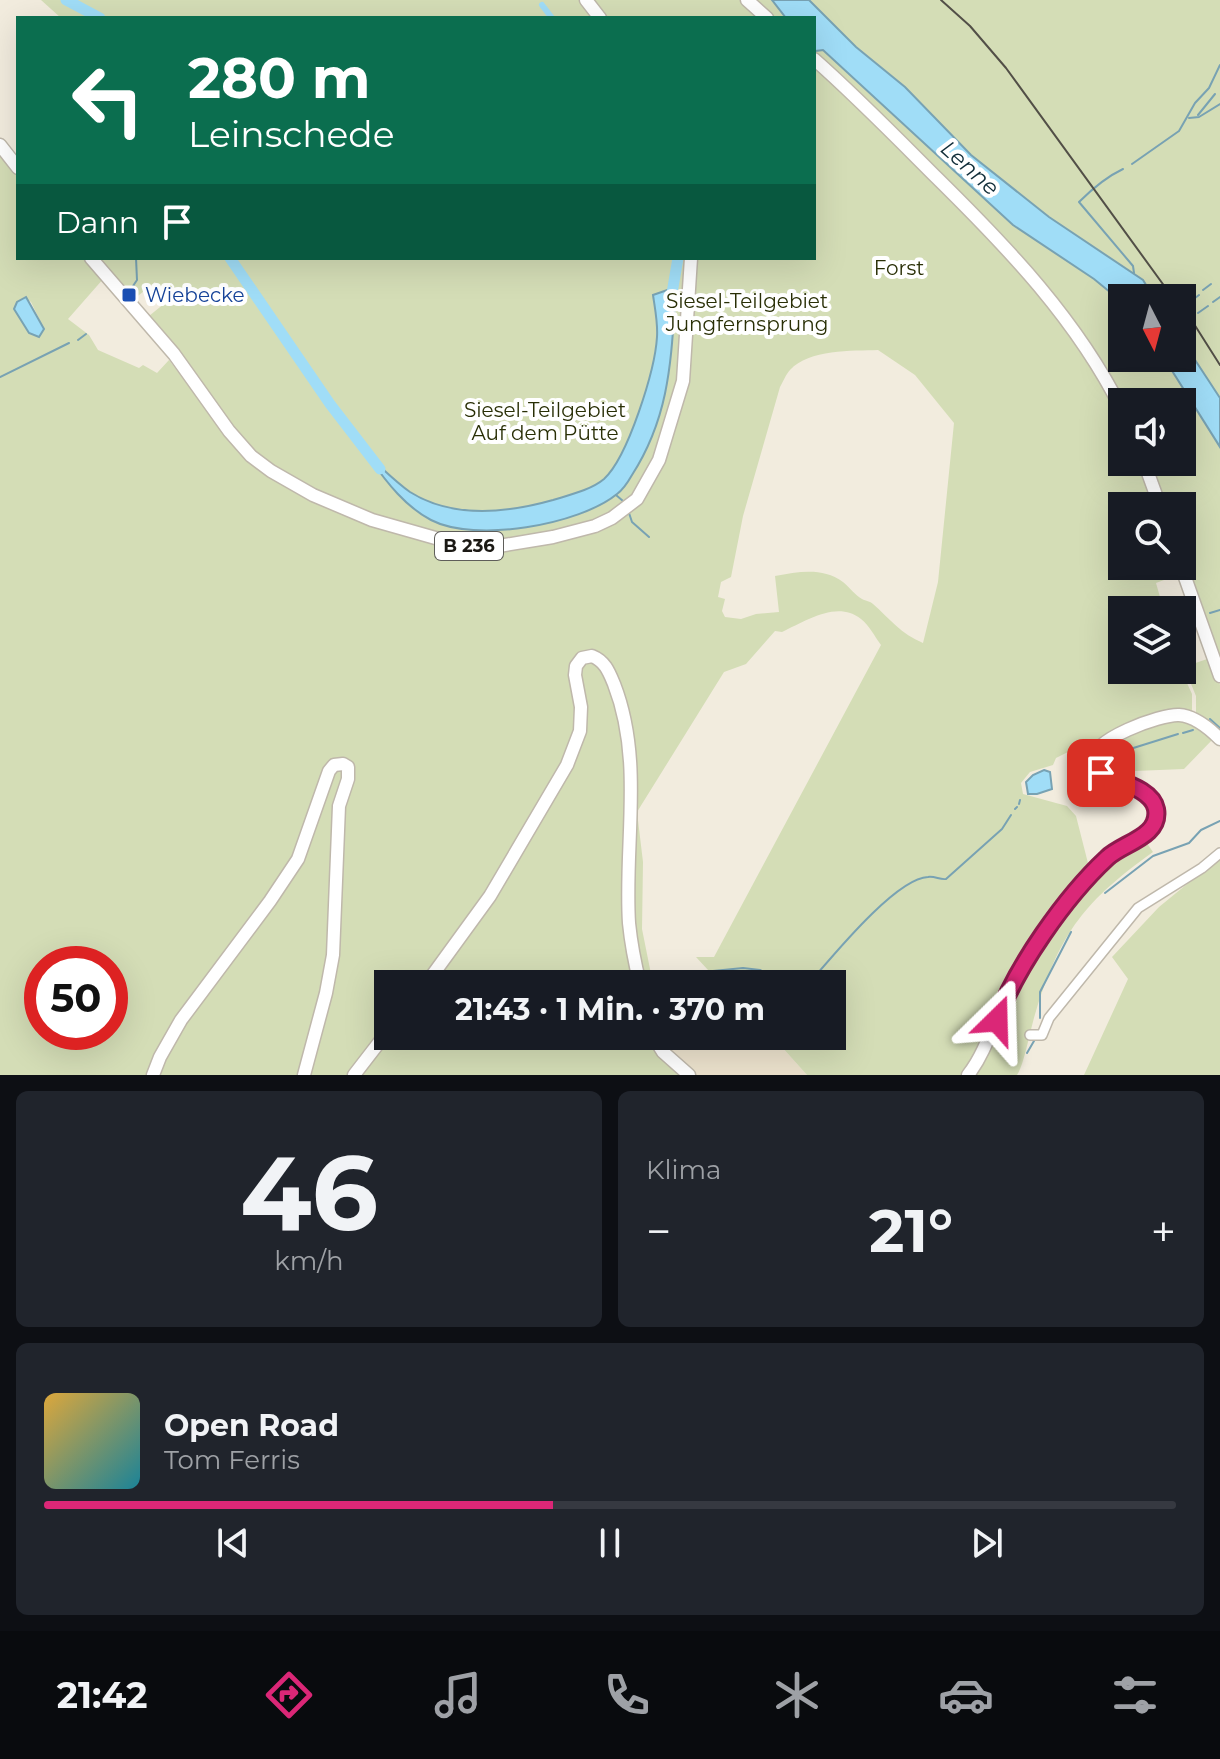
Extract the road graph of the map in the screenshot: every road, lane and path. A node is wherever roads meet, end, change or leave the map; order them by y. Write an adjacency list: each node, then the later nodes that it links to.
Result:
1 (586, 0): 3 (main road)
2 (747, 0): 4 (main road)
3 (598, 16)
4 (765, 16)
5 (816, 61): 10 (main road)
6 (0, 145): 7 (main road)
7 (16, 165)
8 (93, 260): 9 (main road, B 236)
9 (691, 260)
10 (1110, 388)
11 (1186, 580): 12 (main road)
12 (1220, 676)
13 (1220, 739): 24 (main road)
14 (1220, 853): 17 (street)
15 (436, 970): 16 (main road)
16 (637, 970)
17 (1030, 1035)
18 (374, 1049): 22 (main road)
19 (662, 1050): 23 (main road)
20 (153, 1075): 21 (main road)
21 (304, 1075)
22 (354, 1075)
23 (689, 1075)
24 (968, 1075)

